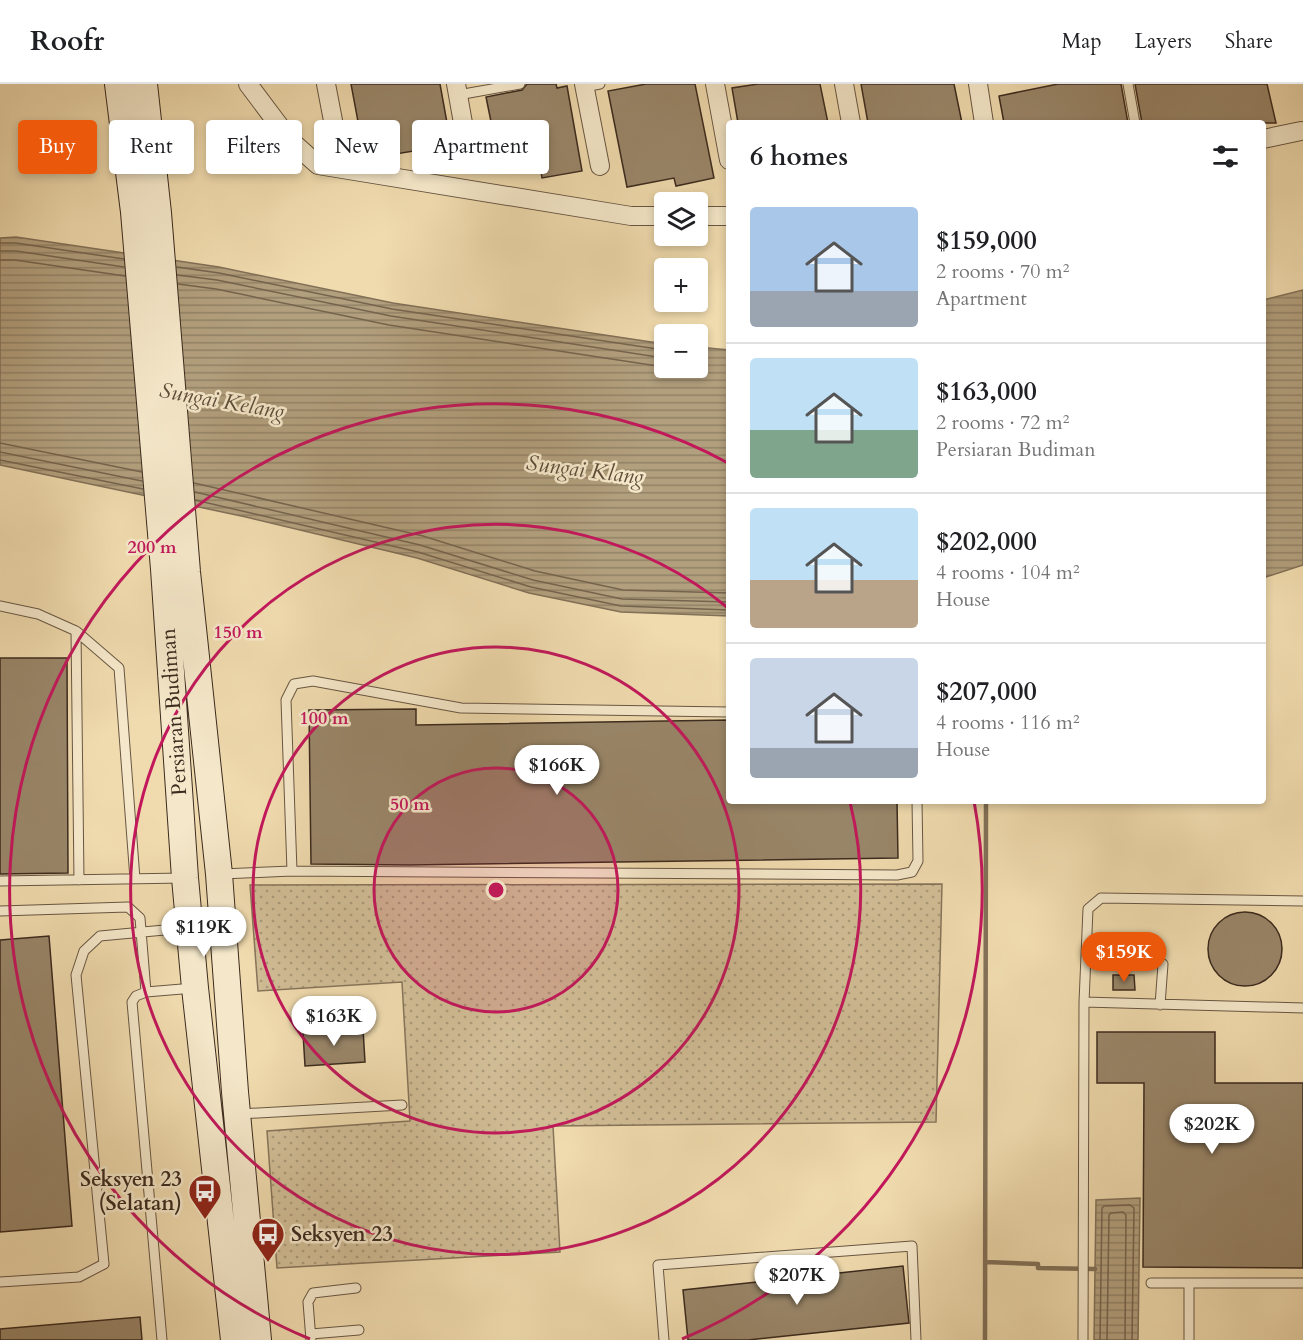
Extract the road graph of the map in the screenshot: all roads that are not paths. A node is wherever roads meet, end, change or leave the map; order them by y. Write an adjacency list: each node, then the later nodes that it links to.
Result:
1 (118, 84): 21 (main road, Persiaran Budiman)
2 (144, 84): 21 (main road, Persiaran Budiman)
3 (248, 84): 22 (street)
4 (326, 84): 12 (street)
5 (520, 84): 11 (lane)
6 (715, 84): 19 (street)
7 (844, 84): 14 (street)
8 (978, 84): 15 (street)
9 (1128, 84): 16 (lane)
10 (589, 85): 20 (street)
11 (457, 90): 13 (street)
12 (333, 120)
13 (462, 120)
14 (850, 120)
15 (984, 120)
16 (1134, 120)
17 (1301, 131): 18 (street)
18 (1266, 138)
19 (726, 144)
20 (600, 166)
21 (146, 212): 25 (main road, Persiaran Budiman)
22 (654, 216)
23 (708, 216): 24 (street)
24 (726, 216)
25 (176, 571): 31 (main road, Persiaran Budiman); 32 (main road, Persiaran Budiman)
26 (0, 606): 27 (lane)
27 (76, 631): 33 (lane); 34 (lane)
28 (726, 712): 30 (lane)
29 (917, 804): 30 (lane)
30 (292, 871): 31 (lane)
31 (219, 874): 47 (main road, Persiaran Budiman)
32 (185, 878): 33 (lane); 38 (main road, Persiaran Budiman)
33 (135, 879): 34 (lane)
34 (80, 880): 35 (lane)
35 (0, 881)
36 (1303, 901): 43 (lane)
37 (0, 911): 39 (lane)
38 (190, 928): 39 (lane); 41 (main road, Persiaran Budiman)
39 (142, 932): 42 (lane); 48 (lane)
40 (1163, 964): 44 (lane)
41 (195, 988): 42 (lane); 56 (main road, Persiaran Budiman)
42 (146, 992): 55 (lane)
43 (1084, 1002): 44 (lane); 60 (lane)
44 (1160, 1005): 45 (lane)
45 (1303, 1008)
46 (402, 1105): 47 (lane)
47 (237, 1114): 57 (main road, Persiaran Budiman)
48 (0, 1282)
49 (1151, 1283): 50 (lane)
50 (1190, 1283): 51 (lane); 61 (lane)
51 (1303, 1283)
52 (356, 1288): 54 (lane)
53 (359, 1330): 54 (lane)
54 (311, 1337)
55 (162, 1340)
56 (234, 1340)
57 (258, 1340)
58 (664, 1340): 59 (lane)
59 (916, 1340)
60 (1083, 1340)
61 (1189, 1340)

